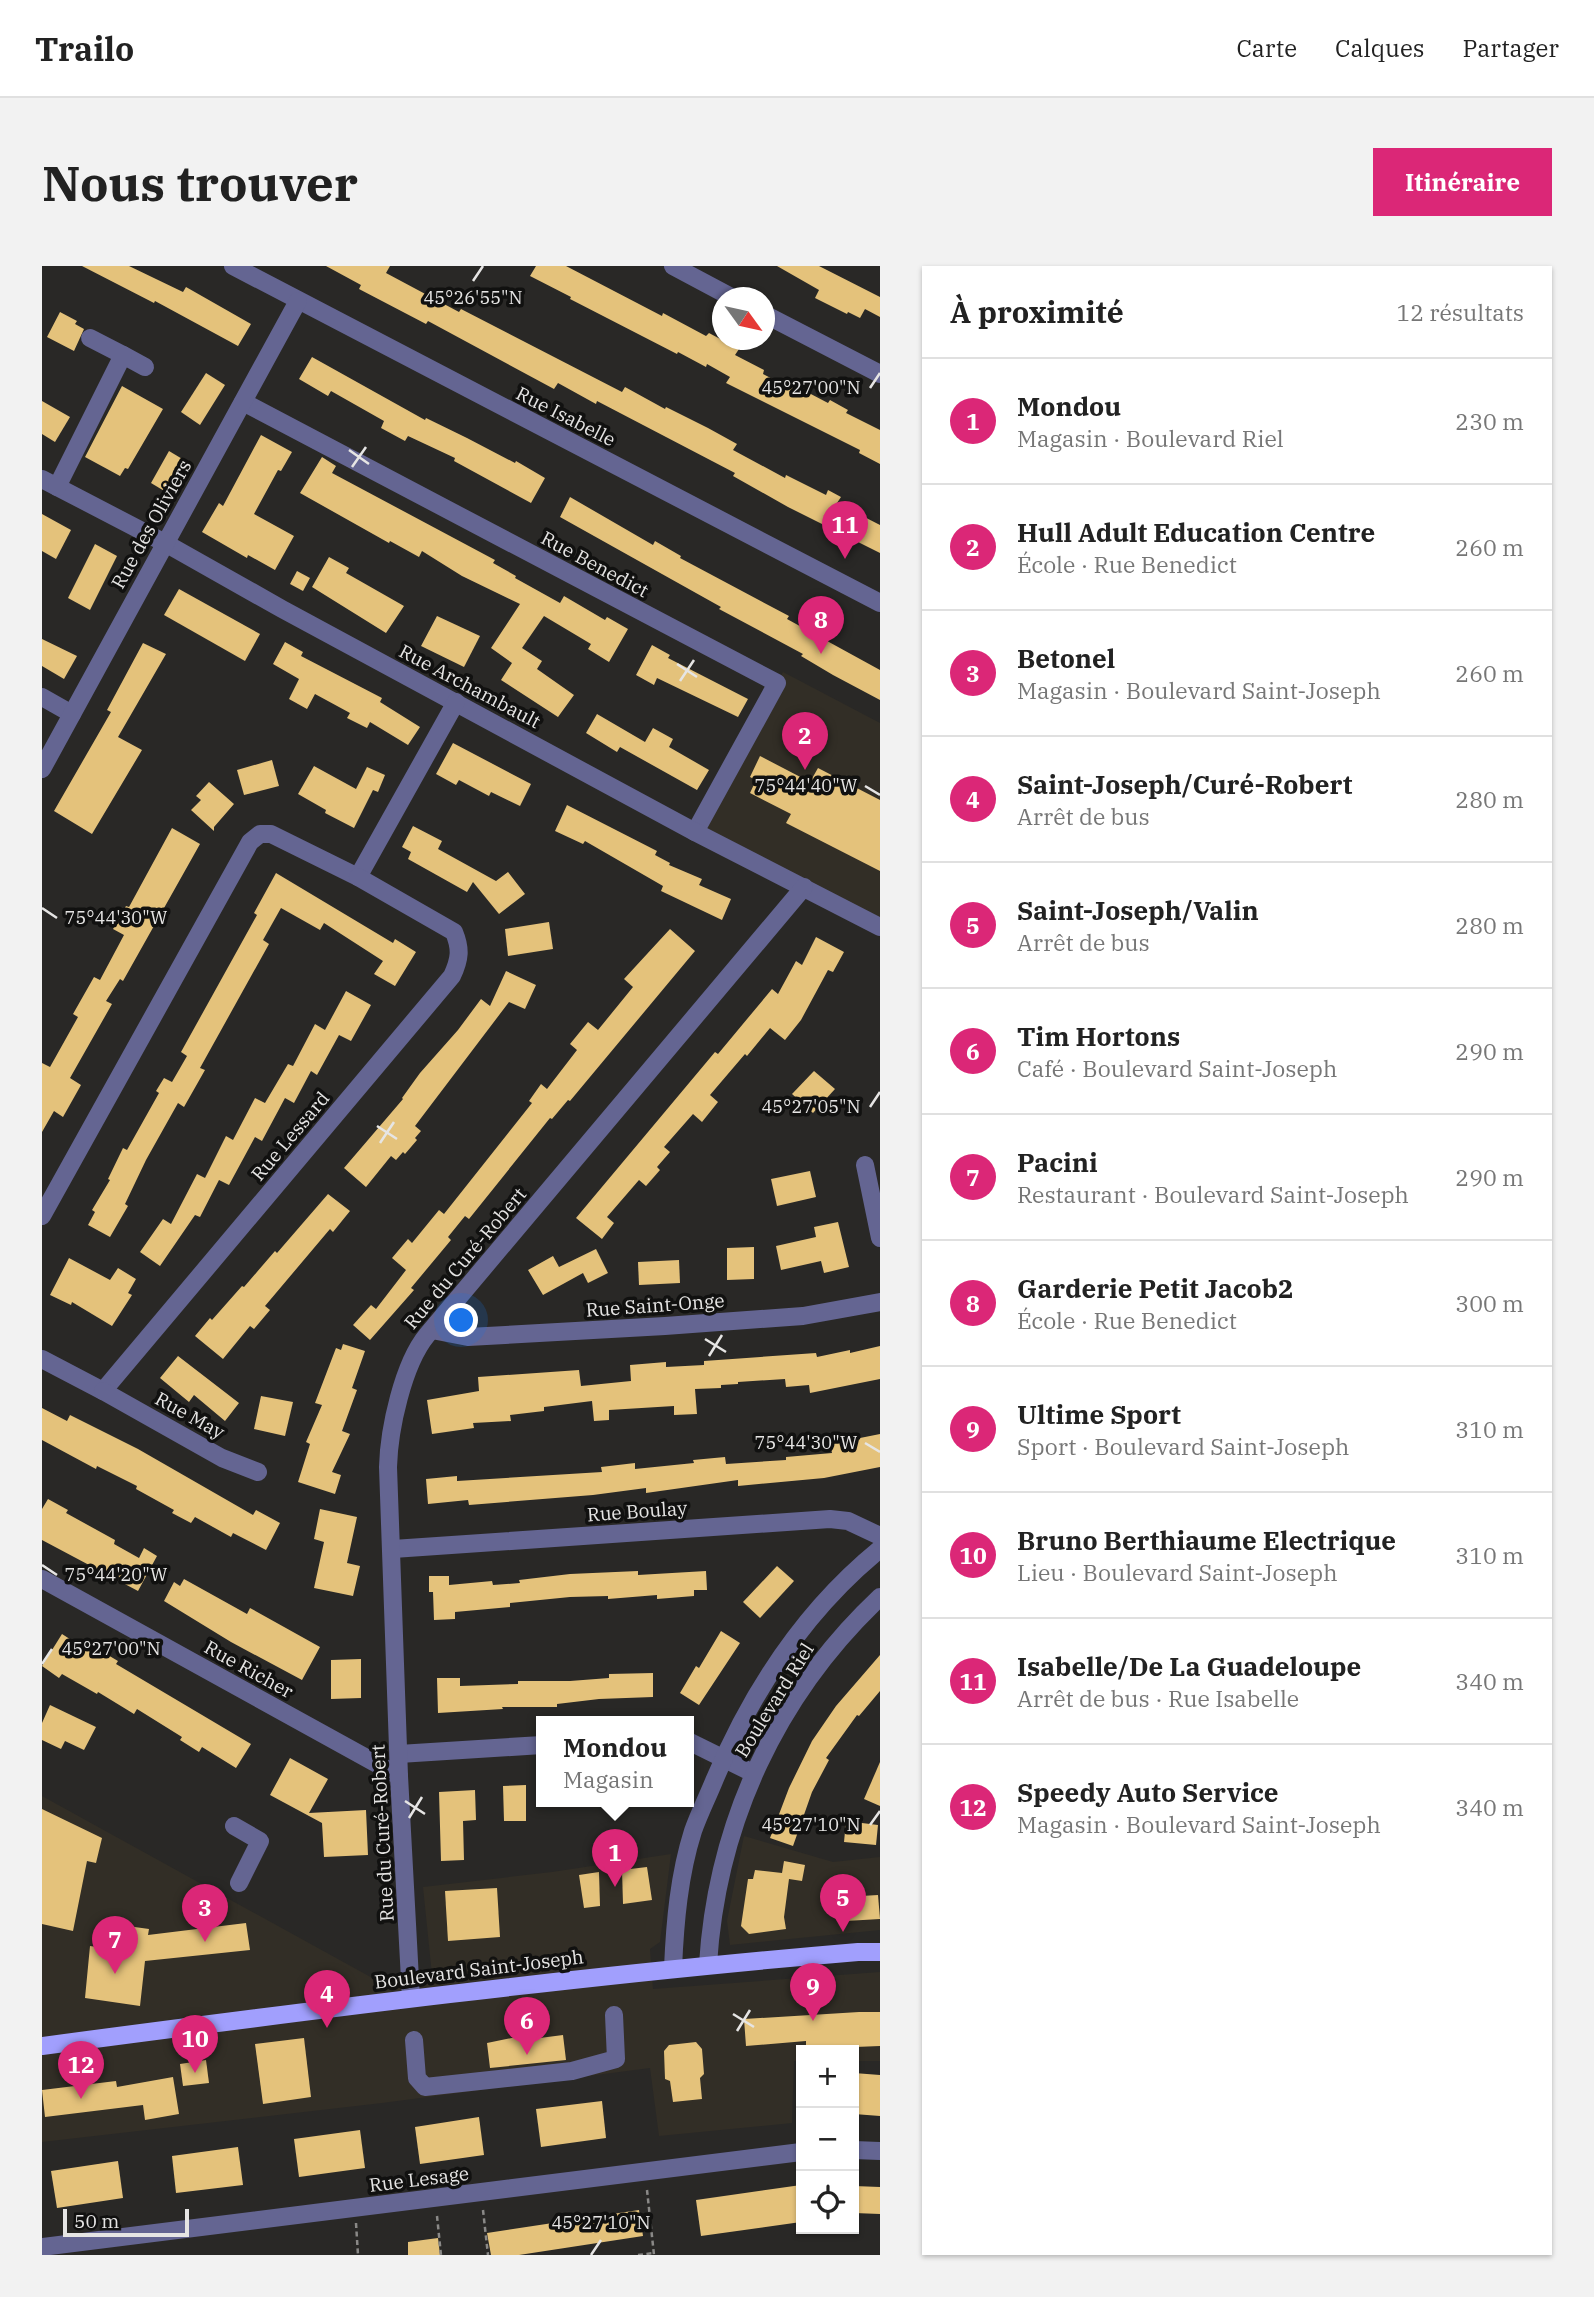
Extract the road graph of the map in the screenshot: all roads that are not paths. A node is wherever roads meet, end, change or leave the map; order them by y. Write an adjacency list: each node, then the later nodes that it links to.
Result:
1 (233, 266): 4 (street, Rue Isabelle)
2 (676, 267): 3 (street)
3 (713, 287)
4 (299, 301): 10 (street, Rue des Oliviers); 13 (street, Rue Isabelle)
5 (775, 319): 9 (street)
6 (90, 338): 7 (street)
7 (123, 355): 8 (street); 11 (street)
8 (145, 367)
9 (880, 374)
10 (243, 402): 12 (street, Rue des Oliviers); 18 (street, Rue Benedict)
11 (49, 483): 12 (street, Rue Archambault)
12 (165, 543): 15 (street, Rue Archambault); 16 (street, Rue des Oliviers)
13 (880, 603)
14 (42, 697): 16 (street)
15 (456, 702): 18 (street, Rue Archambault); 19 (street)
16 (72, 714): 17 (street, Rue des Oliviers)
17 (42, 769)
18 (695, 832): 20 (street, Rue Archambault)
19 (358, 877): 23 (street, Rue Lessard); 28 (street, Rue Lessard)
20 (804, 887): 21 (street, Rue Archambault); 26 (street, Rue du Curé-Robert)
21 (880, 926)
22 (865, 1165): 24 (street)
23 (42, 1216)
24 (880, 1238)
25 (880, 1302): 26 (street, Rue Saint-Onge)
26 (432, 1330): 31 (street, Rue du Curé-Robert)
27 (42, 1359): 28 (street)
28 (103, 1391): 29 (street, Rue May)
29 (258, 1472)
30 (880, 1536): 31 (street, Rue Boulay)
31 (393, 1549): 37 (street, Rue du Curé-Robert)
32 (880, 1549): 38 (street, Boulevard Riel)
33 (42, 1579): 40 (street, Rue Richer)
34 (880, 1597): 39 (street, Boulevard Riel)
35 (694, 1744): 38 (street)
36 (536, 1745): 37 (street)
37 (399, 1754): 40 (street, Rue du Curé-Robert)
38 (723, 1758): 39 (street); 45 (street, Boulevard Riel)
39 (753, 1773): 44 (street, Boulevard Riel)
40 (399, 1776): 46 (street, Rue du Curé-Robert)
41 (234, 1826): 42 (street)
42 (239, 1883)
43 (880, 1952): 44 (main road, Boulevard Saint-Joseph)
44 (708, 1964): 45 (main road, Boulevard Saint-Joseph)
45 (673, 1968): 46 (main road, Boulevard Saint-Joseph)
46 (411, 1998): 49 (main road, Boulevard Saint-Joseph)
47 (614, 2015): 48 (street)
48 (414, 2040)
49 (42, 2046)
50 (859, 2150): 51 (street)
51 (880, 2151)
52 (796, 2153): 53 (street, Rue Lesage)
53 (42, 2247)

